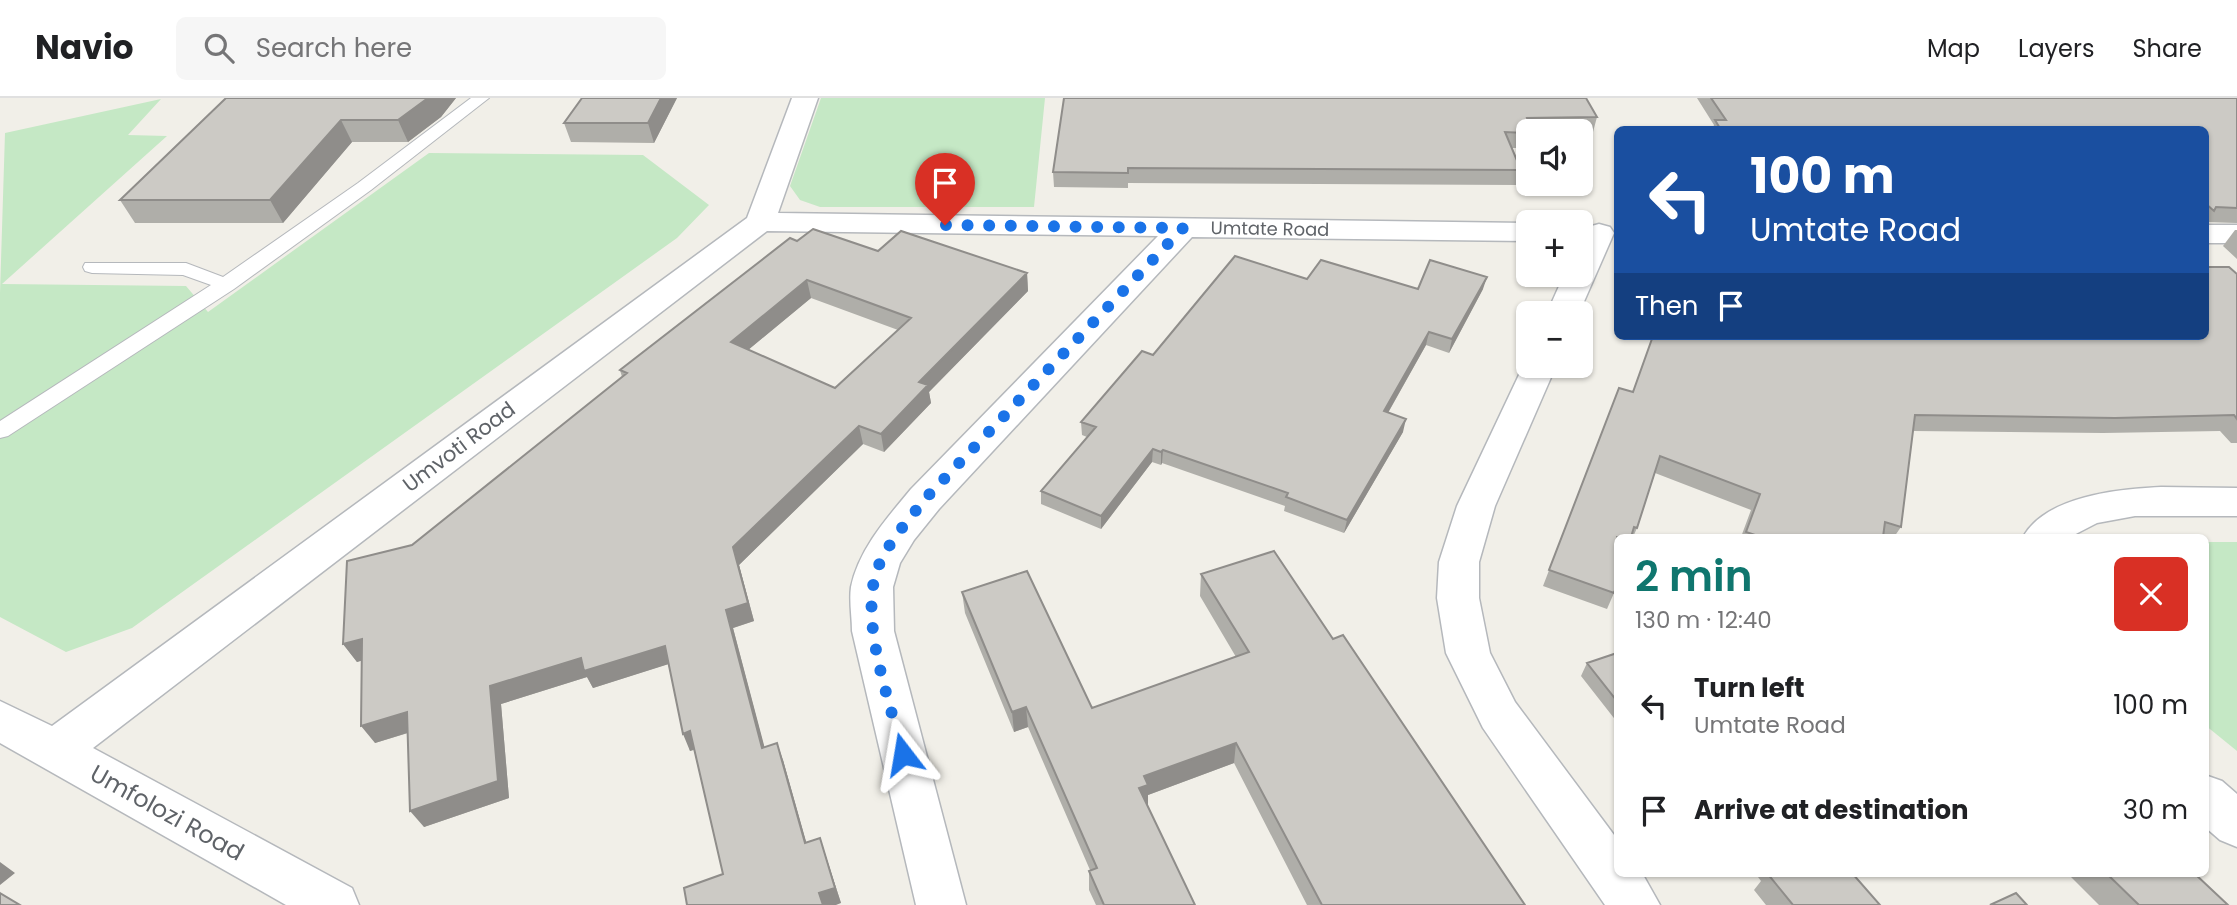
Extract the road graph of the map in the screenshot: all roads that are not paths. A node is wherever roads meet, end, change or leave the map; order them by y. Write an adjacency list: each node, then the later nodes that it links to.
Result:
1 (481, 98): 10 (lane)
2 (805, 98): 3 (street)
3 (760, 222): 4 (street, Umtate Road); 17 (street, Umvoti Road)
4 (1183, 228): 5 (street, Umtate Road); 23 (street)
5 (1516, 232)
6 (1599, 233): 11 (street)
7 (2209, 234): 8 (street)
8 (2237, 234)
9 (92, 267): 10 (lane)
10 (227, 285): 13 (lane)
11 (1568, 301)
12 (1534, 378): 20 (street)
13 (0, 431)
14 (2237, 502): 15 (street)
15 (2046, 534)
16 (0, 720): 17 (street, Umfolozi Road)
17 (54, 751): 22 (street, Umfolozi Road)
18 (2209, 800): 19 (street)
19 (2237, 825)
20 (1614, 876)
21 (1615, 877): 24 (street)
22 (334, 905)
23 (941, 905)
24 (1635, 905)

